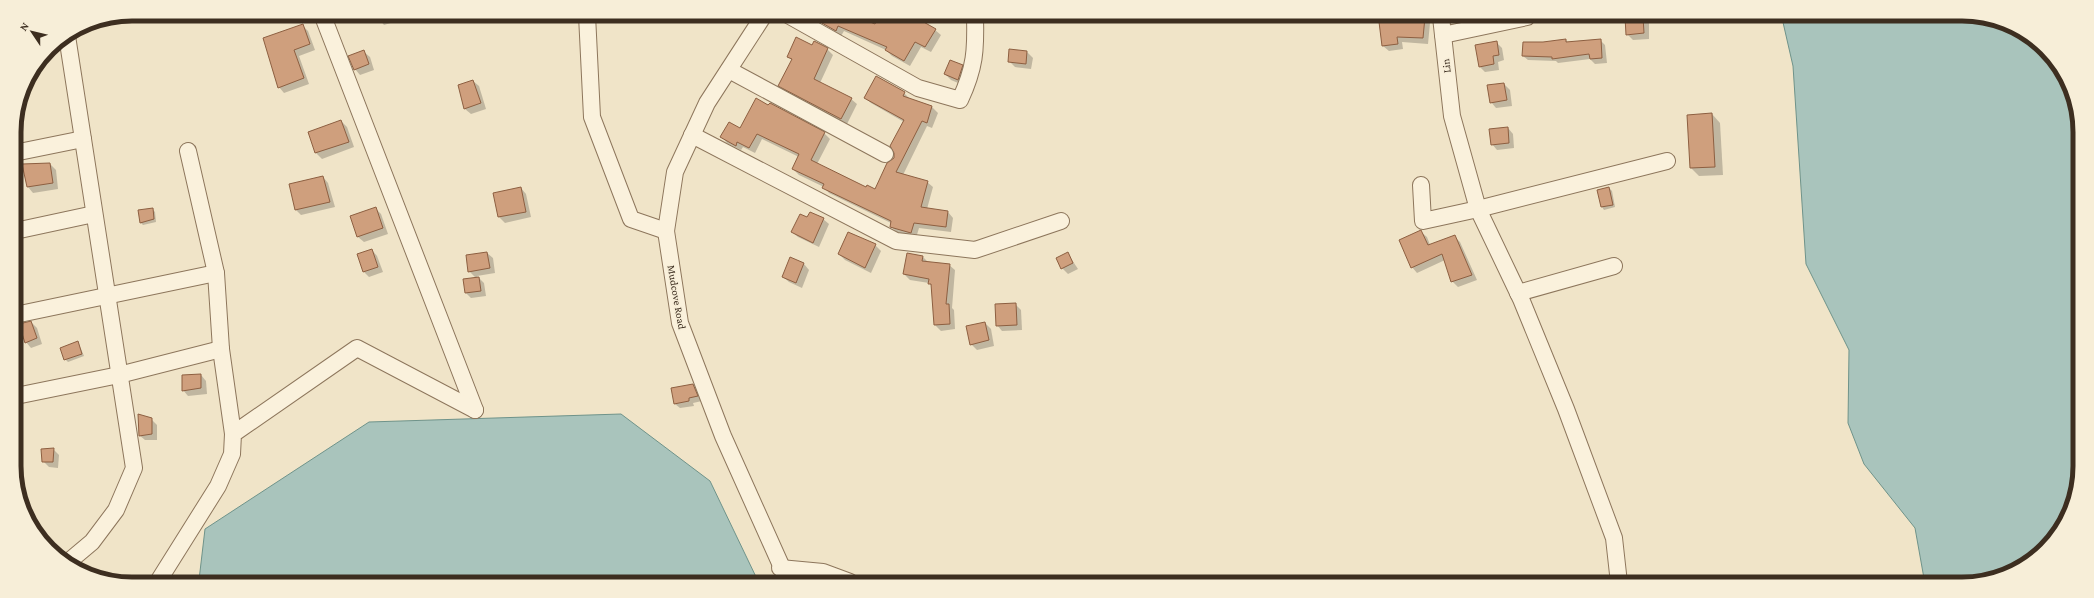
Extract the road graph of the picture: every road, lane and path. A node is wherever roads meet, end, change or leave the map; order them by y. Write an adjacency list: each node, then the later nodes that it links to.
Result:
1 (325, 21): 31 (street)
2 (586, 21): 22 (street)
3 (760, 21): 10 (street, Mudcove Road)
4 (799, 21): 5 (street)
5 (975, 21)
6 (1441, 21): 8 (street, Lin)
7 (1508, 21): 8 (street)
8 (1442, 35): 18 (street, Lin)
9 (64, 45): 12 (street)
10 (729, 70): 11 (street, Mudcove Road); 15 (street)
11 (692, 136): 20 (street); 22 (street, Mudcove Road)
12 (83, 139): 14 (street); 19 (street)
13 (188, 151): 24 (street)
14 (21, 152)
15 (886, 154)
16 (1667, 161): 18 (street)
17 (1421, 185): 18 (street)
18 (1478, 209): 25 (street, Lin)
19 (94, 214): 21 (street); 26 (street)
20 (1061, 221)
21 (21, 230)
22 (666, 231): 33 (street, Mudcove Road)
23 (1614, 266): 25 (street)
24 (216, 273): 26 (street); 28 (street)
25 (1518, 293): 36 (street, Lin)
26 (107, 295): 27 (street); 29 (street)
27 (21, 314)
28 (221, 350): 29 (street); 31 (street)
29 (119, 376): 30 (street); 32 (street)
30 (21, 395)
31 (233, 434): 34 (street)
32 (72, 559)
33 (784, 575): 35 (street)
34 (161, 577)
35 (836, 577)
36 (1618, 577)

